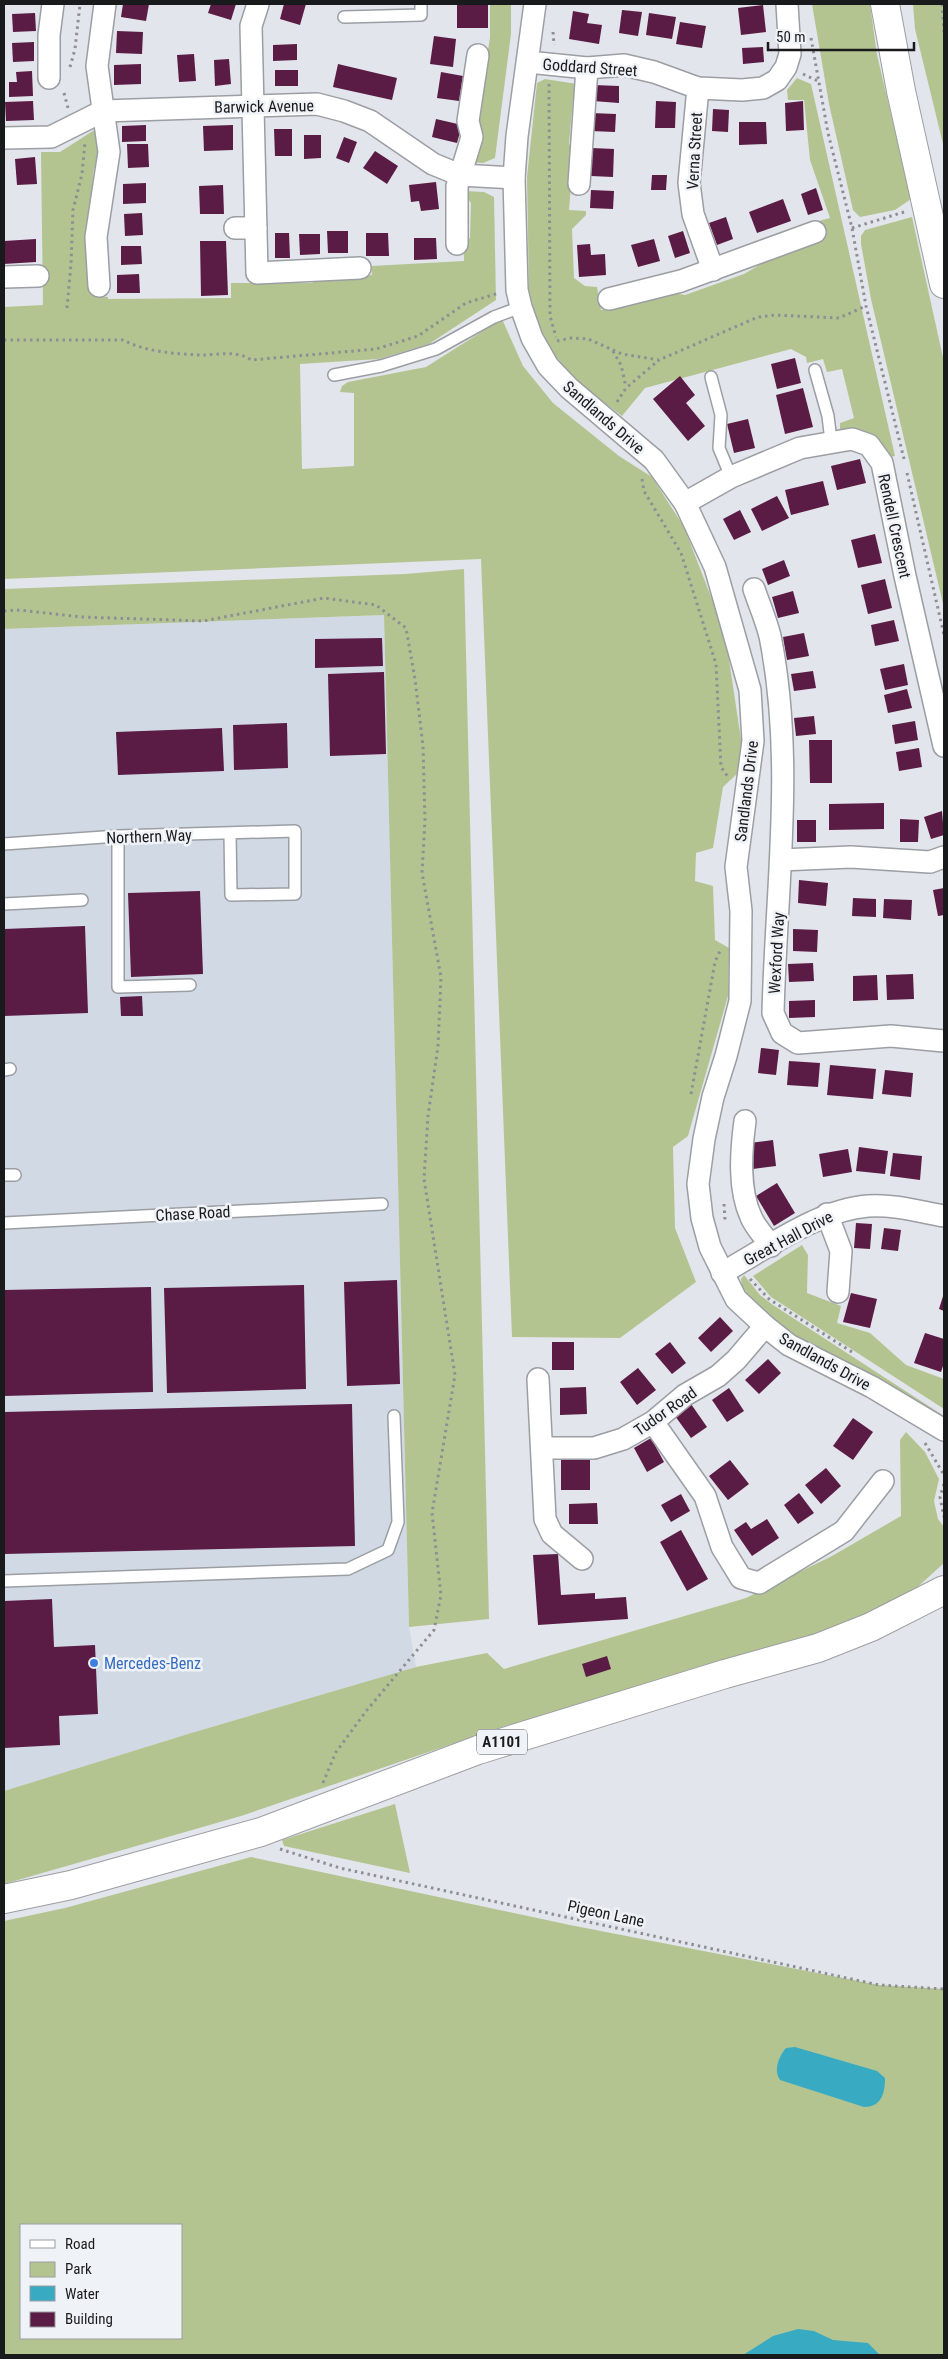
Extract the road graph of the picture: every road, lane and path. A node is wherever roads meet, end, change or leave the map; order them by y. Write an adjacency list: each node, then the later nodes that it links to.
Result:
1 (53, 4): 19 (street)
2 (80, 4): 17 (path)
3 (105, 4): 22 (street)
4 (258, 4): 21 (street)
5 (421, 4): 10 (lane)
6 (535, 4): 15 (street, Sandlands Drive)
7 (786, 4): 20 (street, Goddard Street)
8 (885, 4): 28 (main road)
9 (942, 4): 12 (path)
10 (344, 17)
11 (553, 23): 16 (path)
12 (944, 32)
13 (810, 36): 29 (path)
14 (478, 55): 25 (street)
15 (528, 62): 16 (street, Goddard Street); 26 (street, Sandlands Drive)
16 (552, 65): 18 (street, Goddard Street); 43 (path)
17 (70, 68)
18 (587, 68): 20 (street, Goddard Street); 27 (street)
19 (57, 82): 23 (path)
20 (698, 88): 33 (street, Verna Street)
21 (254, 107): 22 (street, Barwick Avenue); 25 (street, Barwick Avenue); 32 (street)
22 (103, 111): 23 (street, Barwick Avenue); 37 (street)
23 (77, 123): 24 (street, Barwick Avenue); 40 (path)
24 (4, 138)
25 (460, 175): 26 (street, Barwick Avenue); 31 (street)
26 (514, 178): 41 (street, Sandlands Drive)
27 (578, 184)
28 (926, 207): 29 (path); 36 (main road)
29 (852, 228): 39 (path)
30 (816, 232): 33 (street)
31 (457, 244)
32 (360, 268)
33 (713, 270): 38 (street)
34 (38, 276): 35 (street)
35 (4, 277)
36 (944, 284)
37 (99, 286)
38 (609, 299)
39 (866, 306): 46 (path); 55 (path)
40 (67, 308)
41 (514, 310): 42 (path); 48 (lane); 59 (street, Sandlands Drive)
42 (4, 340)
43 (557, 341): 44 (path); 45 (path)
44 (562, 347)
45 (612, 350): 46 (path); 50 (path)
46 (659, 360): 50 (path)
47 (815, 370): 54 (lane)
48 (334, 375)
49 (711, 377): 58 (lane)
50 (626, 388): 52 (path)
51 (609, 397): 52 (path)
52 (616, 402): 53 (path)
53 (623, 408)
54 (831, 441): 58 (street, Rendell Crescent); 63 (street, Rendell Crescent)
55 (904, 461)
56 (906, 470): 62 (path)
57 (641, 476): 64 (path)
58 (730, 477): 59 (street, Rendell Crescent)
59 (685, 503): 84 (street, Sandlands Drive)
60 (754, 589): 69 (street, Wexford Way)
61 (4, 611): 101 (path)
62 (944, 635)
63 (944, 746)
64 (731, 783)
65 (230, 833): 65 (lane, Northern Way); 66 (lane, Northern Way)
66 (118, 836): 67 (lane, Northern Way); 73 (lane)
67 (4, 844)
68 (944, 858): 69 (street)
69 (781, 860): 74 (street, Wexford Way)
70 (82, 900): 71 (lane)
71 (4, 904)
72 (723, 945): 75 (path)
73 (190, 985)
74 (944, 1041)
75 (690, 1097)
76 (745, 1121): 83 (street)
77 (724, 1196): 82 (path)
78 (382, 1204): 81 (lane, Chase Road)
79 (827, 1214): 80 (street, Great Hall Drive); 83 (street, Great Hall Drive); 85 (street)
80 (944, 1216)
81 (4, 1223)
82 (726, 1223)
83 (771, 1246): 84 (street, Great Hall Drive)
84 (722, 1273): 86 (street, Sandlands Drive)
85 (838, 1292)
86 (764, 1326): 89 (street, Tudor Road); 90 (street, Sandlands Drive)
87 (538, 1380): 93 (street)
88 (394, 1416): 99 (lane)
89 (652, 1422): 93 (street, Tudor Road); 95 (street)
90 (922, 1428): 91 (street, Sandlands Drive); 92 (street, Sandlands Drive); 94 (path)
91 (944, 1430)
92 (944, 1441)
93 (543, 1448): 98 (street)
94 (944, 1475)
95 (883, 1481)
96 (944, 1484): 97 (path)
97 (944, 1517)
98 (582, 1559)
99 (4, 1581)
100 (940, 1588): 101 (main road, A1101)
101 (312, 1812): 103 (main road, A1101)
102 (277, 1848): 104 (path, Pigeon Lane)
103 (4, 1900)
104 (944, 1989)

